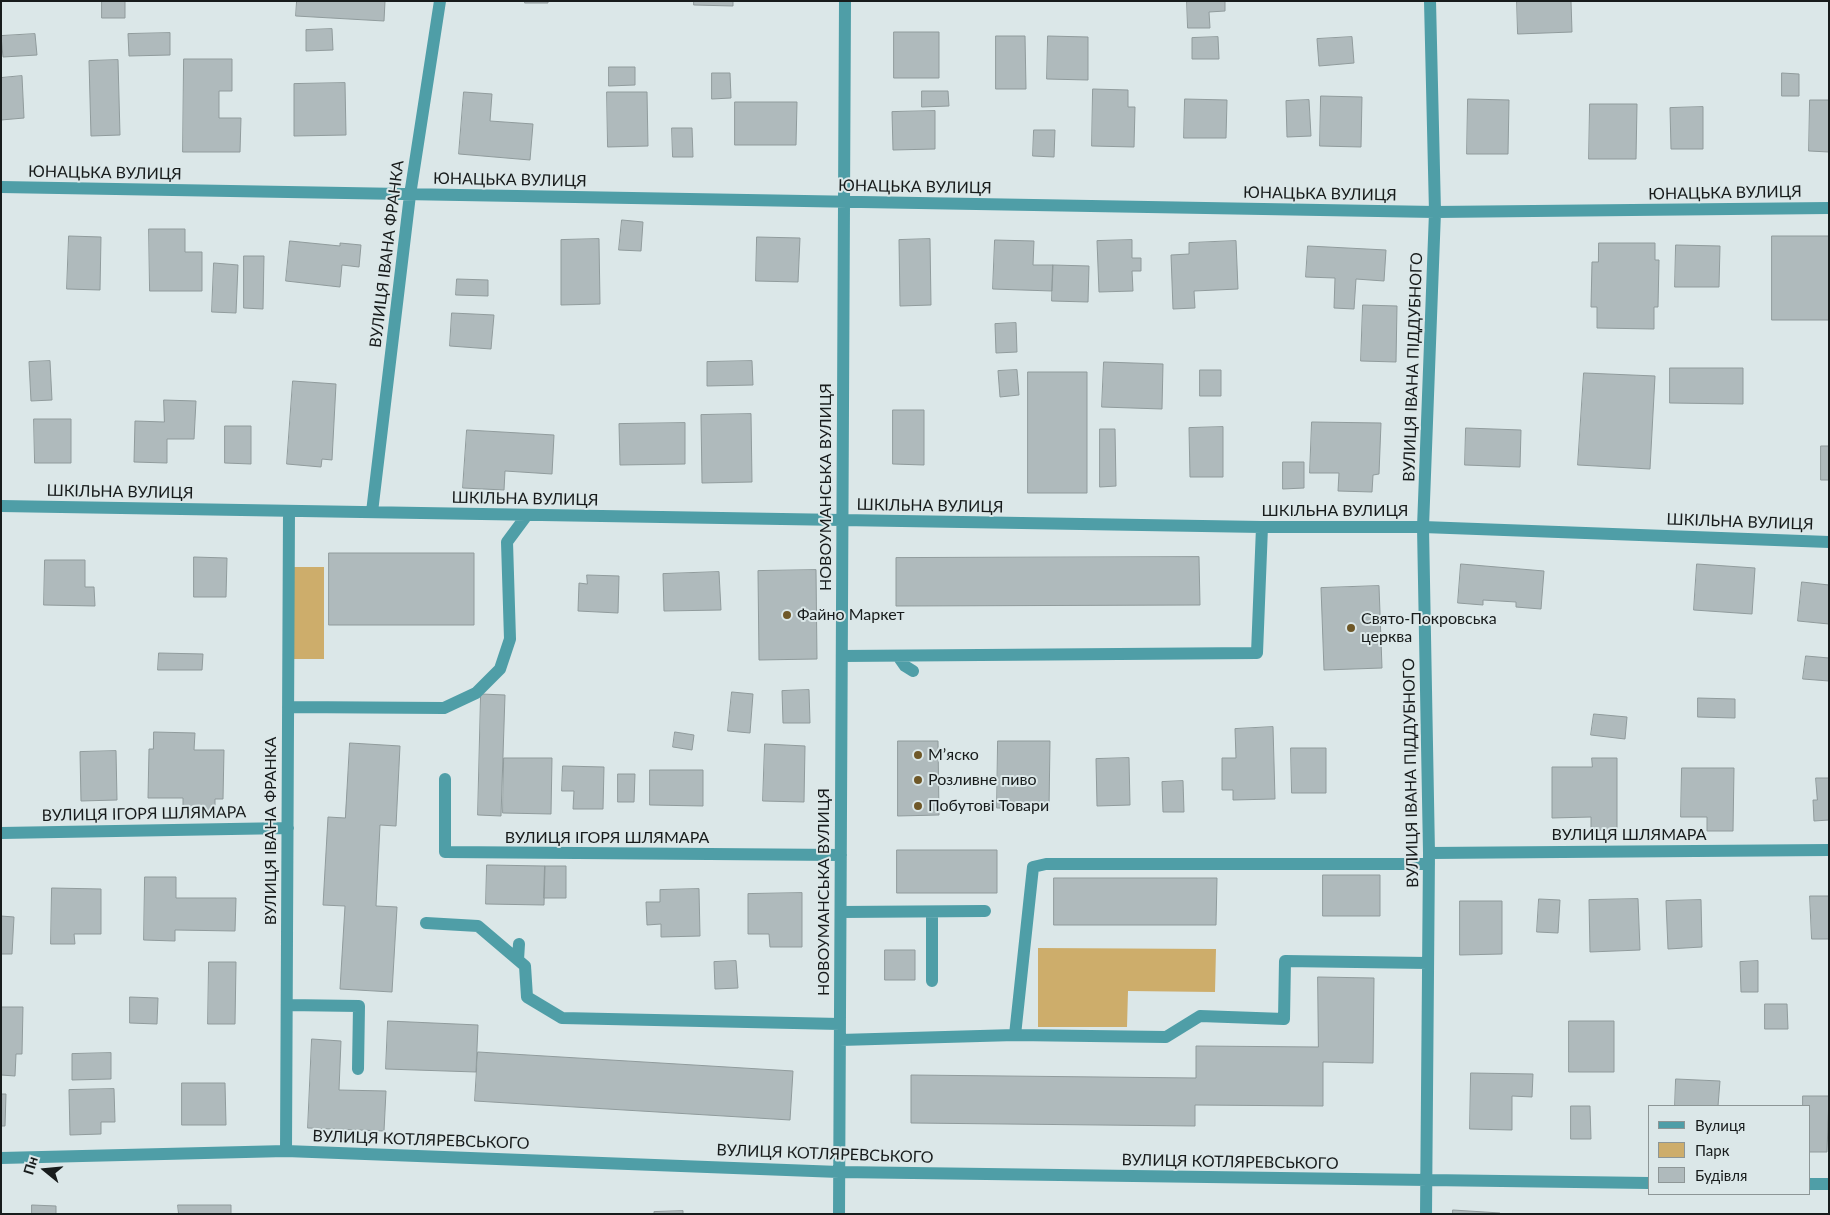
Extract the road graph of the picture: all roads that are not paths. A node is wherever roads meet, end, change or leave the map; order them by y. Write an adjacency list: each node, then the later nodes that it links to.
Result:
1 (440, 1): 5 (street, ВУЛИЦЯ ІВАНА ФРАНКА)
2 (845, 1): 6 (street, НОВОУМАНСЬКА ВУЛИЦЯ)
3 (1430, 1): 8 (street, ВУЛИЦЯ ІВАНА ПІДДУБНОГО)
4 (1, 187): 5 (street, ЮНАЦЬКА ВУЛИЦЯ)
5 (410, 195): 6 (street, ЮНАЦЬКА ВУЛИЦЯ); 11 (street, ВУЛИЦЯ ІВАНА ФРАНКА)
6 (844, 202): 8 (street, ЮНАЦЬКА ВУЛИЦЯ); 13 (street, НОВОУМАНСЬКА ВУЛИЦЯ)
7 (1829, 208): 8 (street, ЮНАЦЬКА ВУЛИЦЯ)
8 (1435, 212): 15 (street, ВУЛИЦЯ ІВАНА ПІДДУБНОГО)
9 (1, 506): 10 (street, ШКІЛЬНА ВУЛИЦЯ)
10 (289, 511): 11 (street, ШКІЛЬНА ВУЛИЦЯ); 20 (street, ВУЛИЦЯ ІВАНА ФРАНКА)
11 (372, 512): 12 (street, ШКІЛЬНА ВУЛИЦЯ)
12 (527, 515): 13 (street, ШКІЛЬНА ВУЛИЦЯ); 20 (street)
13 (842, 520): 14 (street, ШКІЛЬНА ВУЛИЦЯ); 17 (street, НОВОУМАНСЬКА ВУЛИЦЯ)
14 (1262, 527): 15 (street, ШКІЛЬНА ВУЛИЦЯ); 18 (street)
15 (1423, 527): 16 (street, ШКІЛЬНА ВУЛИЦЯ); 26 (street, ВУЛИЦЯ ІВАНА ПІДДУБНОГО)
16 (1829, 542)
17 (842, 656): 18 (street); 25 (street, НОВОУМАНСЬКА ВУЛИЦЯ)
18 (898, 656): 19 (street)
19 (913, 671)
20 (288, 707): 22 (street, ВУЛИЦЯ ІВАНА ФРАНКА)
21 (445, 779): 25 (street, ВУЛИЦЯ ІГОРЯ ШЛЯМАРА)
22 (288, 828): 23 (street, ВУЛИЦЯ ІГОРЯ ШЛЯМАРА); 35 (street, ВУЛИЦЯ ІВАНА ФРАНКА)
23 (1, 833)
24 (1829, 850): 26 (street, ВУЛИЦЯ ШЛЯМАРА)
25 (841, 855): 28 (street, НОВОУМАНСЬКА ВУЛИЦЯ)
26 (1429, 858): 33 (street, ВУЛИЦЯ ІВАНА ПІДДУБНОГО); 37 (street, ВУЛИЦЯ ШЛЯМАРА)
27 (985, 911): 29 (street)
28 (841, 912): 29 (street); 36 (street, НОВОУМАНСЬКА ВУЛИЦЯ)
29 (932, 912): 34 (street)
30 (426, 923): 32 (street)
31 (519, 944): 32 (street)
32 (518, 960): 36 (street)
33 (1428, 963): 37 (street); 43 (street, ВУЛИЦЯ ІВАНА ПІДДУБНОГО)
34 (932, 981)
35 (287, 1005): 39 (street); 40 (street, ВУЛИЦЯ ІВАНА ФРАНКА)
36 (840, 1024): 38 (street, НОВОУМАНСЬКА ВУЛИЦЯ)
37 (1015, 1035): 38 (street)
38 (840, 1040): 42 (street, НОВОУМАНСЬКА ВУЛИЦЯ)
39 (358, 1069)
40 (286, 1151): 41 (street, ВУЛИЦЯ КОТЛЯРЕВСЬКОГО); 42 (street, ВУЛИЦЯ КОТЛЯРЕВСЬКОГО)
41 (1, 1158)
42 (839, 1172): 43 (street, ВУЛИЦЯ КОТЛЯРЕВСЬКОГО); 47 (street, НОВОУМАНСЬКА ВУЛИЦЯ)
43 (1426, 1181): 44 (street, ВУЛИЦЯ КОТЛЯРЕВСЬКОГО); 48 (street, ВУЛИЦЯ ІВАНА ПІДДУБНОГО)
44 (1648, 1183)
45 (1810, 1184): 46 (street)
46 (1829, 1184)
47 (839, 1214)
48 (1426, 1214)

